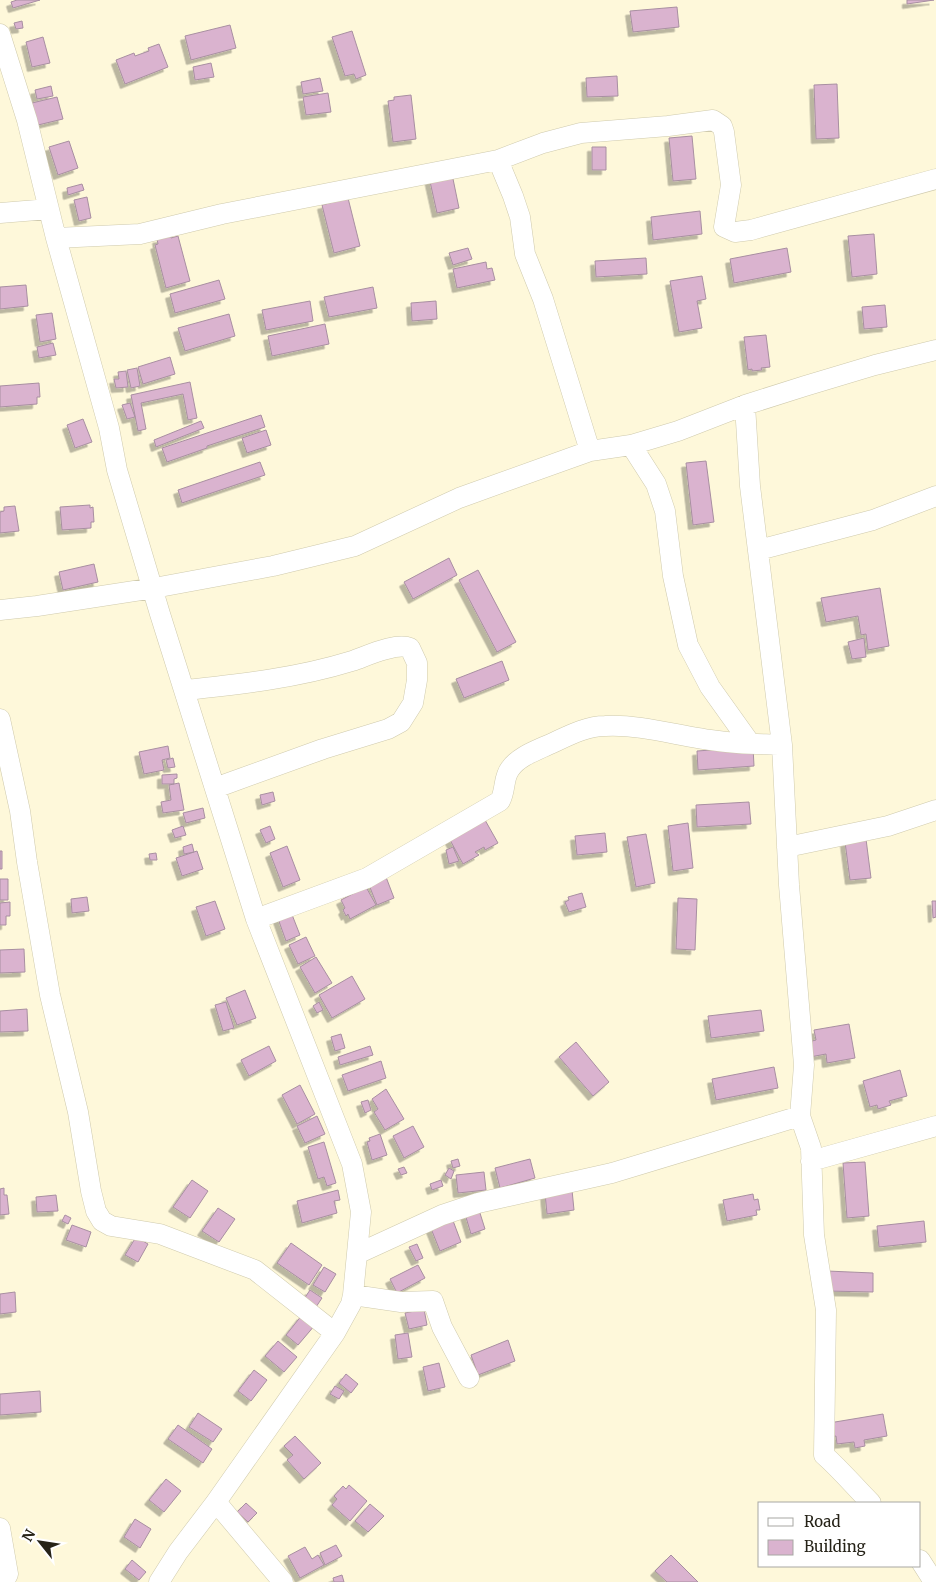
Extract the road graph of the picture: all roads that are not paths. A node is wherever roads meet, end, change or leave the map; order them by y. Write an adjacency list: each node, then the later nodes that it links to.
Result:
1 (0, 34): 4 (street)
2 (498, 160): 3 (street); 6 (street); 10 (street)
3 (936, 179)
4 (49, 209): 5 (street); 6 (street)
5 (0, 212)
6 (56, 238): 13 (street)
7 (936, 350): 8 (street)
8 (745, 405): 9 (street); 12 (street)
9 (631, 444): 10 (street); 17 (street)
10 (590, 452): 13 (street)
11 (936, 496): 12 (street)
12 (758, 550): 18 (street)
13 (154, 588): 14 (street); 15 (street)
14 (0, 610)
15 (185, 690): 19 (street); 19 (street)
16 (0, 719): 28 (street)
17 (750, 744): 18 (street); 22 (street)
18 (782, 745): 21 (street)
19 (215, 788): 22 (street)
20 (936, 810): 21 (street)
21 (787, 847): 23 (street)
22 (256, 919): 26 (street)
23 (800, 1116): 25 (street); 26 (street)
24 (936, 1126): 25 (street)
25 (811, 1161): 31 (street)
26 (357, 1254): 27 (street)
27 (353, 1294): 28 (street); 29 (street)
28 (335, 1333): 30 (street)
29 (468, 1378)
30 (216, 1502): 35 (street); 36 (street)
31 (870, 1502)
32 (0, 1528): 34 (street)
33 (921, 1562): 37 (street)
34 (4, 1582)
35 (160, 1582)
36 (283, 1582)
37 (934, 1582)

